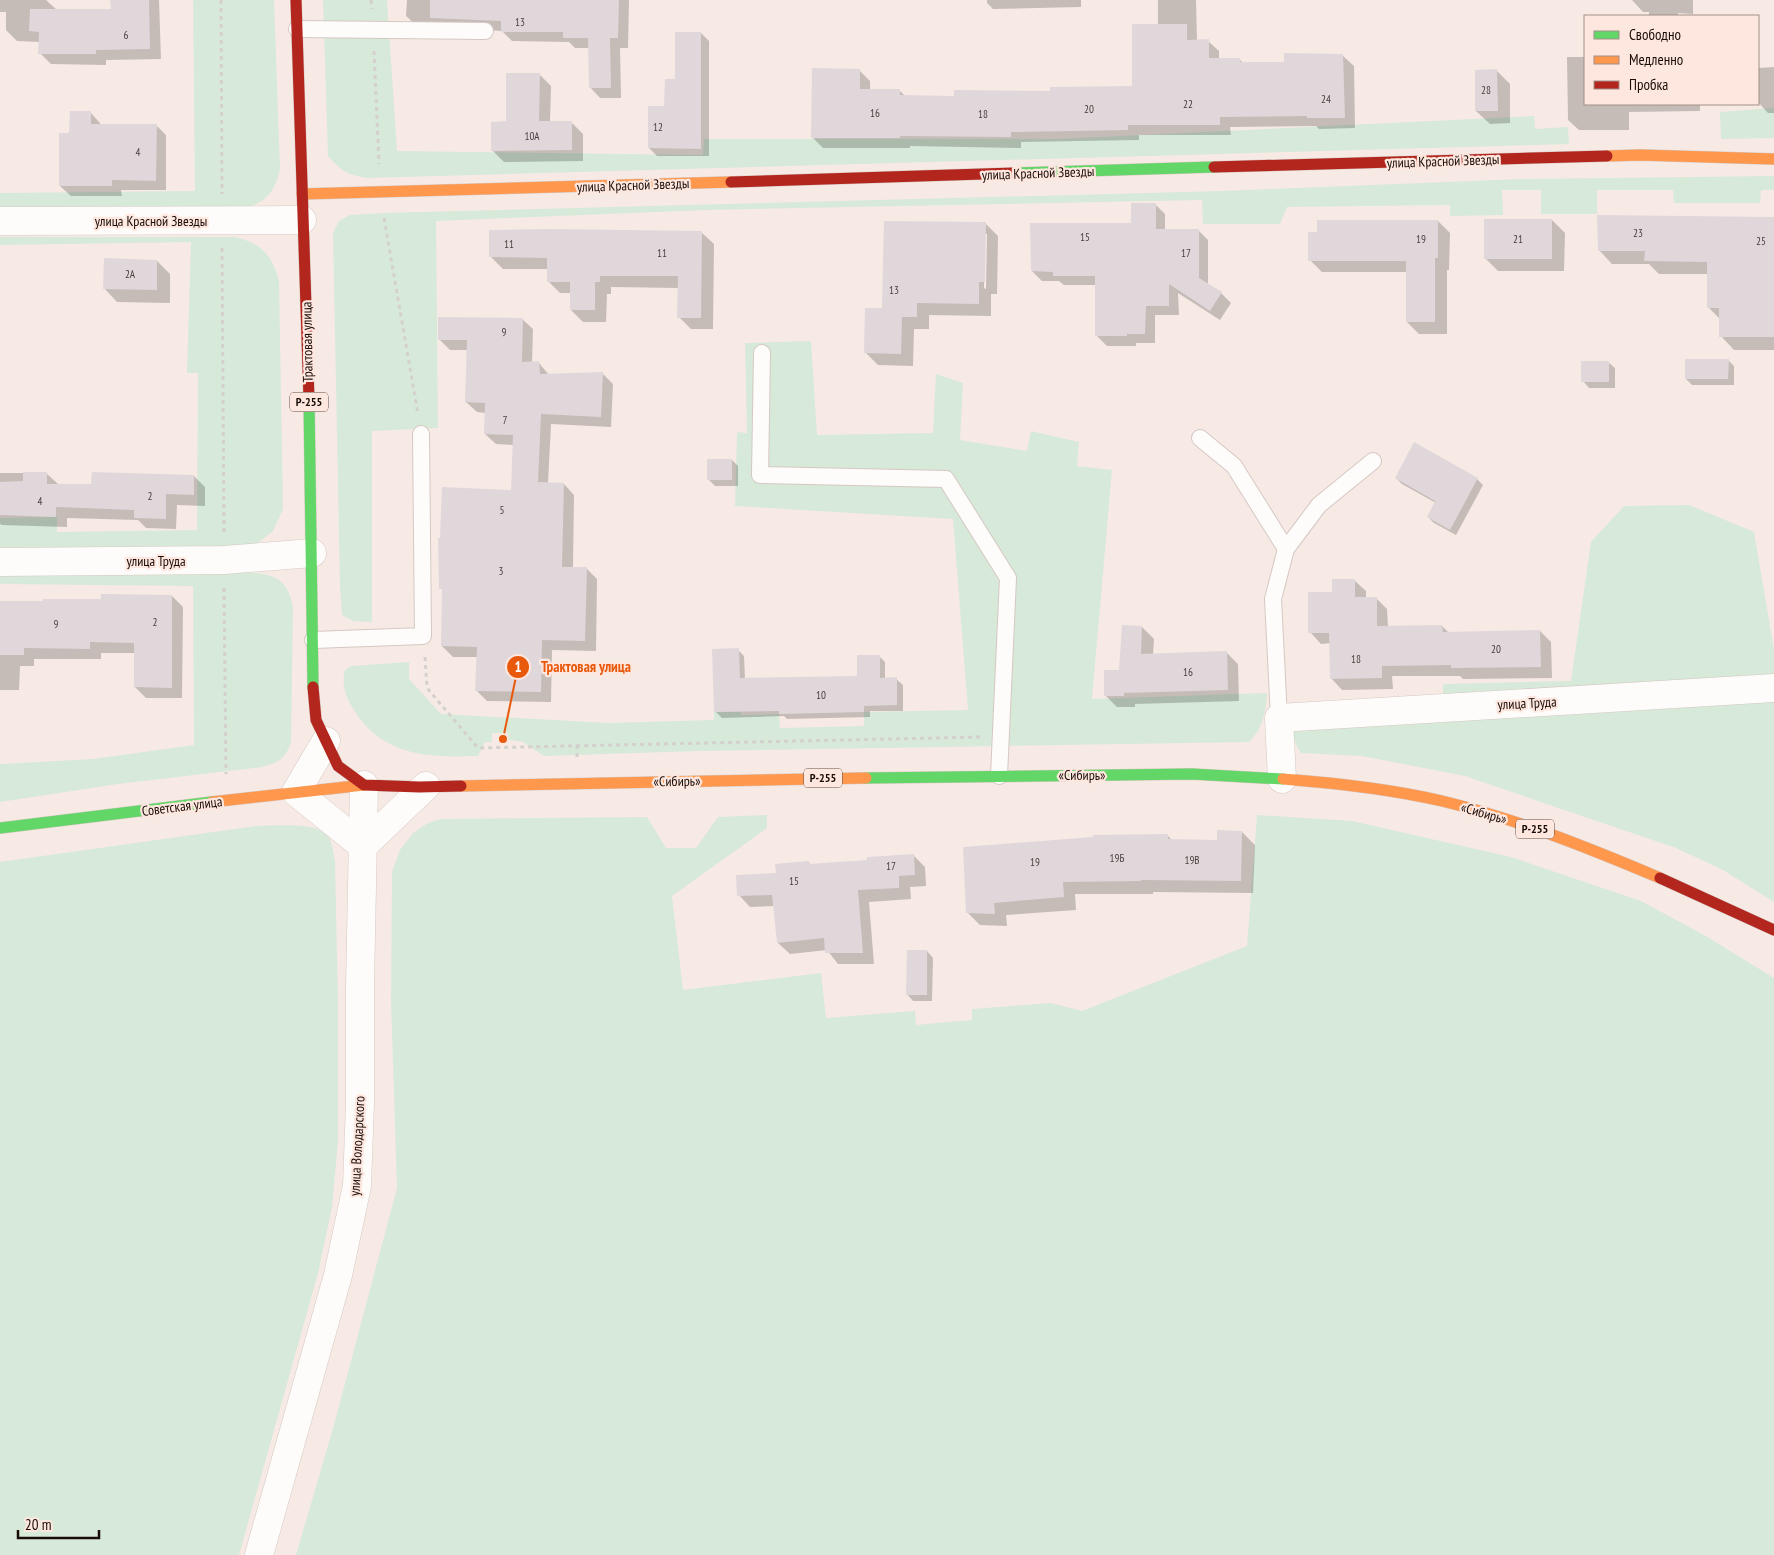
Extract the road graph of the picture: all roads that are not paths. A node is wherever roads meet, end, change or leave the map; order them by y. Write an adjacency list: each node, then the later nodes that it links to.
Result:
1 (296, 0): 2 (main road, Трактовая улица / Р-255)
2 (297, 29): 3 (lane); 5 (main road, Трактовая улица / Р-255)
3 (485, 31)
4 (1774, 159): 5 (main road, улица Красной Звезды)
5 (302, 207): 6 (street, улица Красной Звезды); 12 (main road, Трактовая улица / Р-255)
6 (0, 221)
7 (762, 353): 18 (lane)
8 (421, 434): 14 (lane)
9 (1200, 438): 11 (lane)
10 (1373, 461): 11 (lane)
11 (1286, 549): 16 (lane)
12 (312, 554): 13 (street, улица Труда); 14 (main road, Трактовая улица / Р-255)
13 (0, 562)
14 (313, 640): 17 (main road, Трактовая улица / Р-255)
15 (1774, 688): 16 (street, улица Труда)
16 (1279, 718): 19 (street)
17 (326, 740): 20 (main road, Трактовая улица / Р-255); 22 (street)
18 (999, 776): 19 (main road, «Сибирь» / Р-255); 21 (main road, «Сибирь» / Р-255)
19 (1282, 779): 25 (main road, «Сибирь» / Р-255)
20 (364, 785): 21 (main road, «Сибирь» / Р-255); 22 (main road, Советская улица); 24 (street, улица Володарского)
21 (426, 786): 24 (street)
22 (296, 792): 23 (main road, Советская улица); 24 (street)
23 (0, 828)
24 (363, 846): 26 (street, улица Володарского)
25 (1774, 930)
26 (259, 1555)

